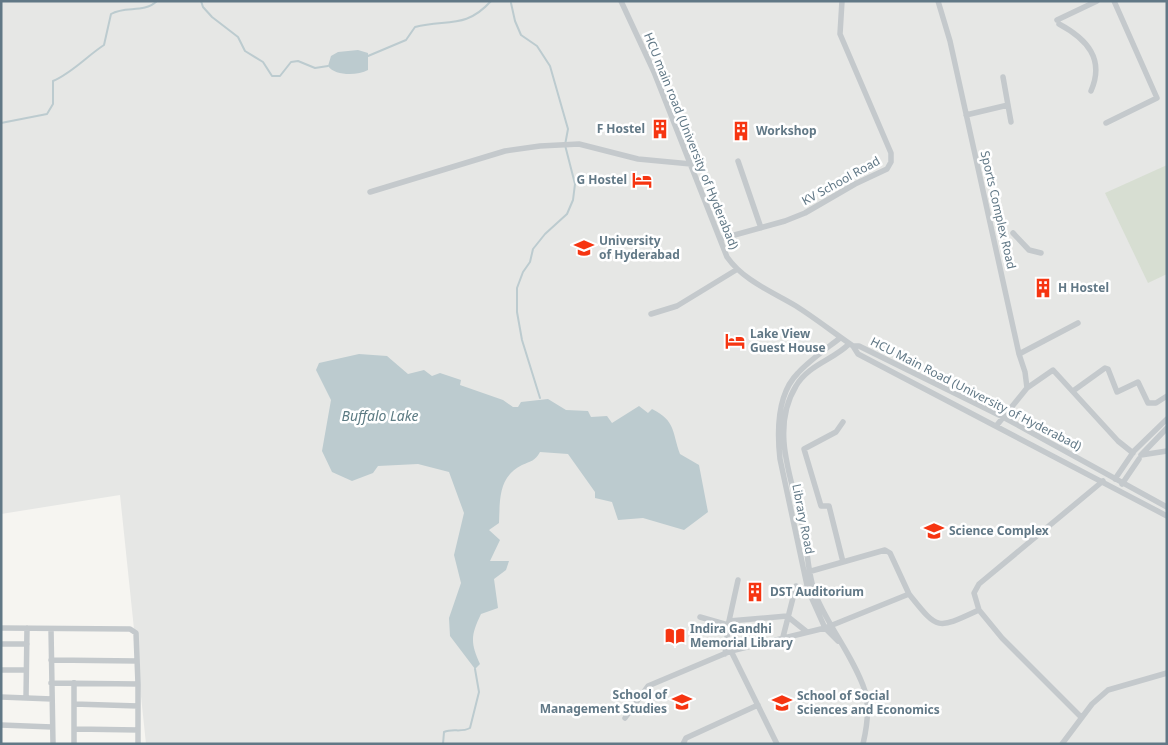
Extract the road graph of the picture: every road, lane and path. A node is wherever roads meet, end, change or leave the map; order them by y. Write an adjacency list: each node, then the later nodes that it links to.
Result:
1 (621, 1): 13 (street, HCU main road (University of Hyderabad))
2 (842, 1): 15 (street, KV School Road)
3 (938, 1): 9 (street, Sports Complex Road)
4 (1097, 1): 7 (street)
5 (1114, 1): 11 (street)
6 (1003, 77): 8 (street)
7 (1091, 91)
8 (1008, 105): 9 (street); 10 (street)
9 (966, 115): 24 (street, Sports Complex Road)
10 (1012, 122)
11 (1106, 124)
12 (738, 161): 15 (street)
13 (691, 164): 14 (street); 17 (street, HCU main road (University of Hyderabad))
14 (370, 192)
15 (762, 228): 17 (street, KV School Road)
16 (1013, 233): 18 (street)
17 (720, 239): 19 (street, HCU main road (University of Hyderabad))
18 (1041, 253)
19 (736, 270): 20 (street); 22 (street, HCU main road (University of Hyderabad))
20 (651, 314)
21 (1078, 323): 24 (street)
22 (840, 338): 23 (street, HCU main road (University of Hyderabad)); 44 (street, Library Road)
23 (851, 345): 28 (street, HCU Main Road (University of Hyderabad)); 31 (street, HCU Main Road (University of Hyderabad)); 44 (street)
24 (1019, 354): 25 (street, Sports Complex Road)
25 (1027, 388): 26 (street); 28 (street)
26 (1073, 392): 27 (street); 34 (street)
27 (1167, 396)
28 (1003, 417): 31 (street); 36 (street, HCU Main Road (University of Hyderabad))
29 (1167, 419): 34 (street)
30 (843, 422): 43 (street)
31 (997, 425): 37 (street, HCU Main Road (University of Hyderabad))
32 (1167, 428): 35 (street)
33 (1167, 450): 35 (street)
34 (1133, 453): 35 (street); 36 (street)
35 (1140, 457): 38 (street)
36 (1116, 478): 38 (street, HCU Main Road (University of Hyderabad)); 39 (street)
37 (1103, 481): 39 (street, HCU Main Road (University of Hyderabad)); 48 (street)
38 (1123, 482): 40 (street); 41 (street, HCU Main Road (University of Hyderabad))
39 (1112, 486): 40 (street, HCU Main Road (University of Hyderabad))
40 (1119, 490): 42 (street, HCU Main Road (University of Hyderabad))
41 (1167, 507)
42 (1167, 516)
43 (843, 562): 44 (street); 47 (street)
44 (806, 572): 52 (street); 55 (street, Library Road)
45 (738, 580): 51 (street)
46 (796, 586): 49 (street)
47 (909, 594): 48 (street); 52 (street)
48 (979, 610): 77 (street)
49 (787, 616): 51 (street); 57 (street); 58 (street)
50 (700, 617): 51 (street)
51 (729, 623): 62 (street)
52 (832, 624): 55 (street); 61 (street)
53 (1, 628): 54 (street)
54 (27, 628): 56 (street); 60 (street)
55 (825, 628): 57 (street); 61 (street)
56 (51, 629): 63 (street); 64 (street)
57 (807, 632): 58 (street)
58 (783, 637): 62 (street)
59 (1, 644): 60 (street)
60 (26, 644): 66 (street)
61 (842, 644): 88 (street)
62 (728, 652): 75 (street); 78 (street)
63 (51, 660): 64 (street); 68 (street)
64 (138, 661): 70 (street)
65 (1, 670): 66 (street)
66 (26, 670): 72 (street)
67 (1167, 674): 77 (street)
68 (51, 683): 69 (street); 73 (street)
69 (74, 683): 70 (street); 74 (street)
70 (138, 684): 76 (street)
71 (1, 697): 72 (street)
72 (26, 698): 73 (street)
73 (52, 699): 80 (street)
74 (74, 704): 76 (street); 81 (street)
75 (758, 705): 86 (street); 87 (street)
76 (138, 706): 82 (street)
77 (1081, 717): 89 (street)
78 (625, 718)
79 (1, 725): 80 (street)
80 (52, 727): 83 (street)
81 (74, 729): 82 (street); 84 (street)
82 (138, 730): 85 (street)
83 (52, 744)
84 (74, 744)
85 (138, 744)
86 (683, 744)
87 (777, 744)
88 (864, 744)
89 (1062, 744)

